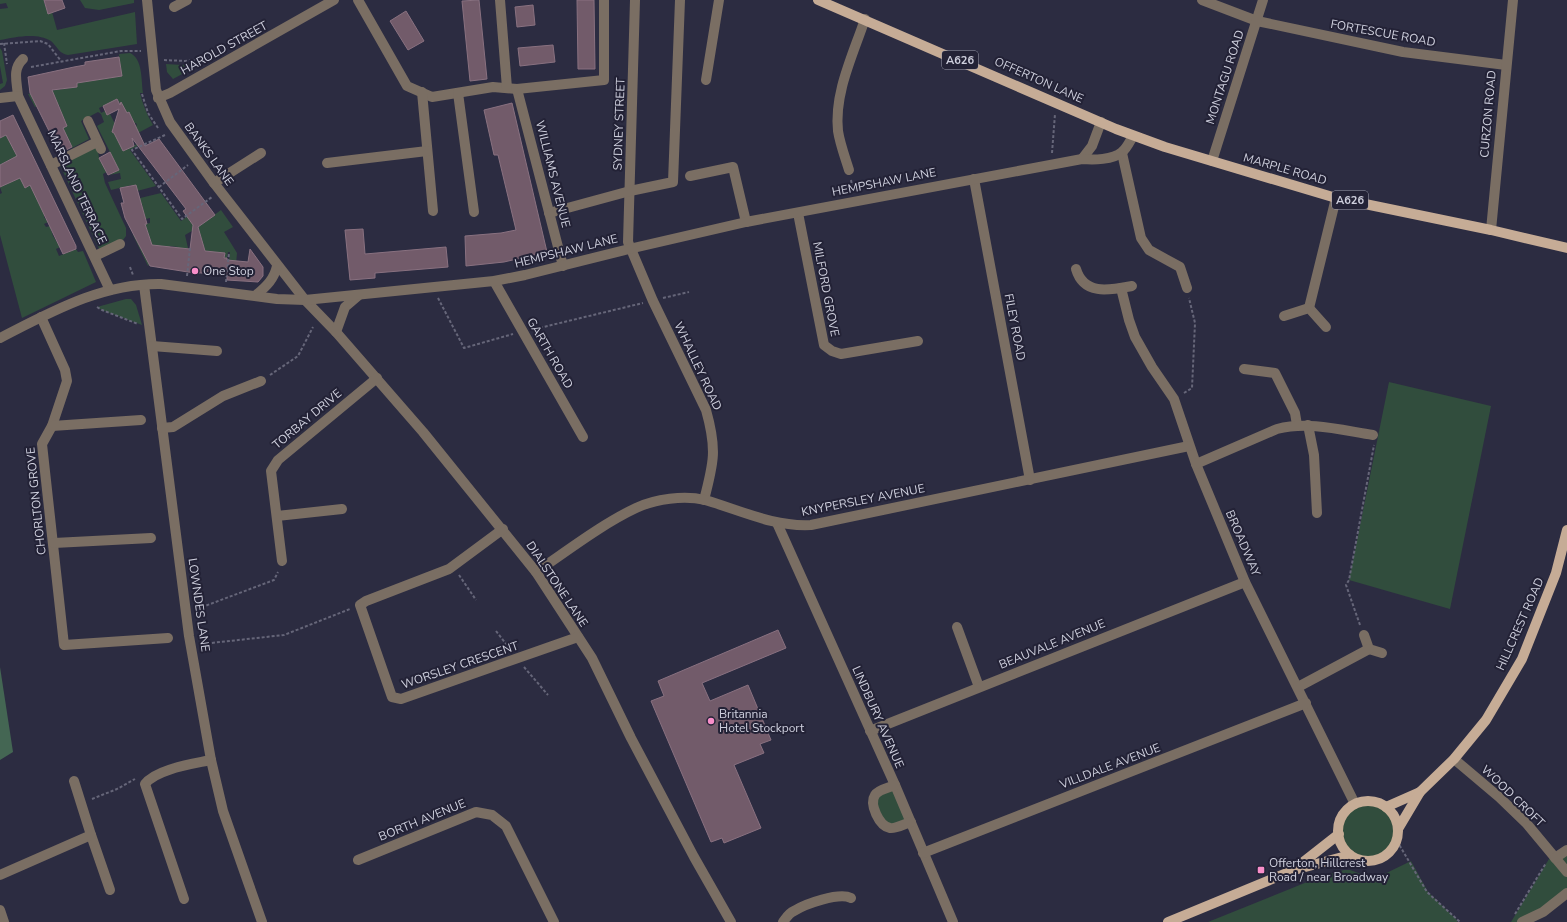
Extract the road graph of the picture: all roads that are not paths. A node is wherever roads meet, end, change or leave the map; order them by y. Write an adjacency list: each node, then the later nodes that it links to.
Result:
1 (147, 0): 26 (street, BANKS LANE)
2 (187, 0): 14 (street)
3 (334, 0): 26 (street, HAROLD STREET)
4 (358, 0): 22 (street)
5 (500, 0): 20 (street)
6 (604, 0): 21 (street)
7 (635, 0): 42 (street, SYDNEY STREET)
8 (680, 0): 42 (street)
9 (720, 0): 19 (street)
10 (818, 0): 15 (main road, OFFERTON LANE / A626)
11 (1202, 0): 16 (street, FORTESCUE ROAD)
12 (1263, 0): 16 (street, MONTAGU ROAD)
13 (1513, 0): 18 (street, CURZON ROAD)
14 (174, 7)
15 (865, 19): 28 (main road, OFFERTON LANE / A626); 38 (street)
16 (1256, 21): 18 (street, FORTESCUE ROAD); 35 (street, MONTAGU ROAD)
17 (27, 63): 24 (street, MARSLAND TERRACE)
18 (1506, 65): 49 (street, CURZON ROAD)
19 (706, 80)
20 (507, 88): 21 (street); 23 (street)
21 (517, 89): 46 (street, WILLIAMS AVENUE)
22 (422, 92): 23 (street); 31 (street)
23 (458, 93): 45 (street)
24 (18, 96): 25 (street); 37 (street, MARSLAND TERRACE)
25 (0, 98)
26 (158, 98): 41 (street, BANKS LANE)
27 (88, 121): 37 (street)
28 (1101, 122): 29 (main road, OFFERTON LANE / A626); 34 (street)
29 (1116, 129): 30 (main road, MARPLE ROAD / A626)
30 (1133, 136): 33 (street); 35 (main road, MARPLE ROAD / A626)
31 (427, 151): 36 (street); 44 (street)
32 (261, 153): 41 (street)
33 (1122, 153): 34 (street, HEMPSHAW LANE); 61 (street)
34 (1082, 159): 40 (street, HEMPSHAW LANE)
35 (1212, 161): 43 (main road, MARPLE ROAD / A626)
36 (327, 163)
37 (51, 165): 53 (street, MARSLAND TERRACE)
38 (849, 170)
39 (690, 176): 48 (street)
40 (974, 179): 47 (street, HEMPSHAW LANE); 87 (street, FILEY ROAD)
41 (214, 184): 54 (street, BANKS LANE)
42 (630, 191): 46 (street); 52 (street, SYDNEY STREET)
43 (1336, 198): 49 (main road, MARPLE ROAD / A626); 66 (street)
44 (433, 211)
45 (474, 212)
46 (549, 212): 55 (street, WILLIAMS AVENUE)
47 (798, 213): 48 (street, HEMPSHAW LANE); 72 (street, MILFORD GROVE)
48 (746, 222): 52 (street, HEMPSHAW LANE)
49 (1491, 230): 51 (main road, MARPLE ROAD / A626)
50 (120, 244): 53 (street)
51 (1567, 248)
52 (629, 249): 55 (street, HEMPSHAW LANE); 88 (street, WHALLEY ROAD)
53 (95, 256): 62 (street, MARSLAND TERRACE)
54 (277, 266): 63 (street); 65 (street, BANKS LANE)
55 (563, 266): 57 (street, HEMPSHAW LANE)
56 (1076, 269): 60 (street)
57 (494, 281): 64 (street, HEMPSHAW LANE); 84 (street, GARTH ROAD)
58 (144, 285): 62 (street, HEMPSHAW LANE); 63 (street, HEMPSHAW LANE); 73 (street, LOWNDES LANE)
59 (1132, 286): 60 (street)
60 (1121, 288): 85 (street, BROADWAY)
61 (1186, 288)
62 (110, 290): 68 (street, HEMPSHAW LANE)
63 (256, 295): 65 (street, HEMPSHAW LANE)
64 (359, 295): 65 (street, HEMPSHAW LANE); 70 (street)
65 (305, 300): 70 (street, DIALSTONE LANE)
66 (1309, 308): 67 (street); 69 (street)
67 (1284, 316)
68 (41, 317): 71 (street, HEMPSHAW LANE); 81 (street, CHORLTON GROVE)
69 (1326, 327)
70 (336, 332): 76 (street, DIALSTONE LANE)
71 (0, 338)
72 (918, 341)
73 (152, 346): 74 (street); 82 (street, LOWNDES LANE)
74 (217, 351)
75 (1244, 369): 79 (street)
76 (377, 378): 91 (street, TORBAY DRIVE); 93 (street, DIALSTONE LANE)
77 (261, 380): 82 (street)
78 (141, 420): 81 (street)
79 (1297, 425): 80 (street); 86 (street)
80 (1308, 425): 83 (street); 90 (street)
81 (52, 426): 96 (street, CHORLTON GROVE)
82 (162, 428): 111 (street, LOWNDES LANE)
83 (1373, 435)
84 (583, 437)
85 (1189, 446): 86 (street, BROADWAY); 87 (street, KNYPERSLEY AVENUE)
86 (1196, 464): 99 (street, BROADWAY)
87 (1030, 480): 92 (street, KNYPERSLEY AVENUE)
88 (704, 500): 92 (street, KNYPERSLEY AVENUE); 98 (street, KNYPERSLEY AVENUE)
89 (342, 509): 91 (street)
90 (1317, 513)
91 (277, 516): 97 (street, TORBAY DRIVE)
92 (777, 523): 109 (street, LINDBURY AVENUE)
93 (503, 529): 98 (street, DIALSTONE LANE); 102 (street, WORSLEY CRESCENT)
94 (1567, 530): 110 (main road, HILLCREST ROAD)
95 (151, 538): 96 (street)
96 (54, 543): 103 (street, CHORLTON GROVE)
97 (282, 561)
98 (536, 572): 102 (street, DIALSTONE LANE)
99 (1245, 582): 106 (street, BROADWAY); 107 (street, BEAUVALE AVENUE)
100 (958, 627): 107 (street)
101 (1364, 635): 104 (street)
102 (578, 637): 137 (street, DIALSTONE LANE)
103 (168, 638)
104 (1369, 649): 105 (street); 106 (street)
105 (1382, 652)
106 (1298, 687): 108 (street, BROADWAY)
107 (979, 688): 109 (street, BEAUVALE AVENUE)
108 (1306, 703): 115 (street, BROADWAY); 122 (street, VILLDALE AVENUE)
109 (870, 730): 113 (street, LINDBURY AVENUE)
110 (1454, 759): 114 (main road, HILLCREST ROAD); 124 (street, WOOD CROFT)
111 (211, 760): 132 (street); 135 (street, LOWNDES LANE)
112 (74, 781): 120 (street)
113 (895, 785): 117 (street, LINDBURY AVENUE); 117 (street)
114 (1420, 792): 116 (main road, HILLCREST ROAD); 118 (main road, HILLCREST ROAD)
115 (1355, 804): 116 (main road); 119 (main road)
116 (1386, 807): 118 (main road, HILLCREST ROAD)
117 (910, 822): 122 (street, LINDBURY AVENUE)
118 (1398, 829): 123 (main road, HILLCREST ROAD)
119 (1339, 834): 123 (main road); 126 (main road)
120 (91, 835): 128 (street); 129 (street)
121 (1567, 850): 124 (street)
122 (923, 853): 139 (street, LINDBURY AVENUE)
123 (1350, 854): 126 (main road)
124 (1553, 856): 127 (street, WOOD CROFT)
125 (358, 860): 136 (street, BORTH AVENUE)
126 (1294, 870): 140 (main road)
127 (1567, 872)
128 (0, 874)
129 (110, 890)
130 (1567, 893): 141 (street)
131 (851, 898): 138 (street)
132 (184, 899)
133 (0, 910): 134 (street)
134 (4, 922)
135 (262, 922)
136 (554, 922)
137 (731, 922)
138 (783, 922)
139 (953, 922)
140 (1168, 922)
141 (1522, 922)

